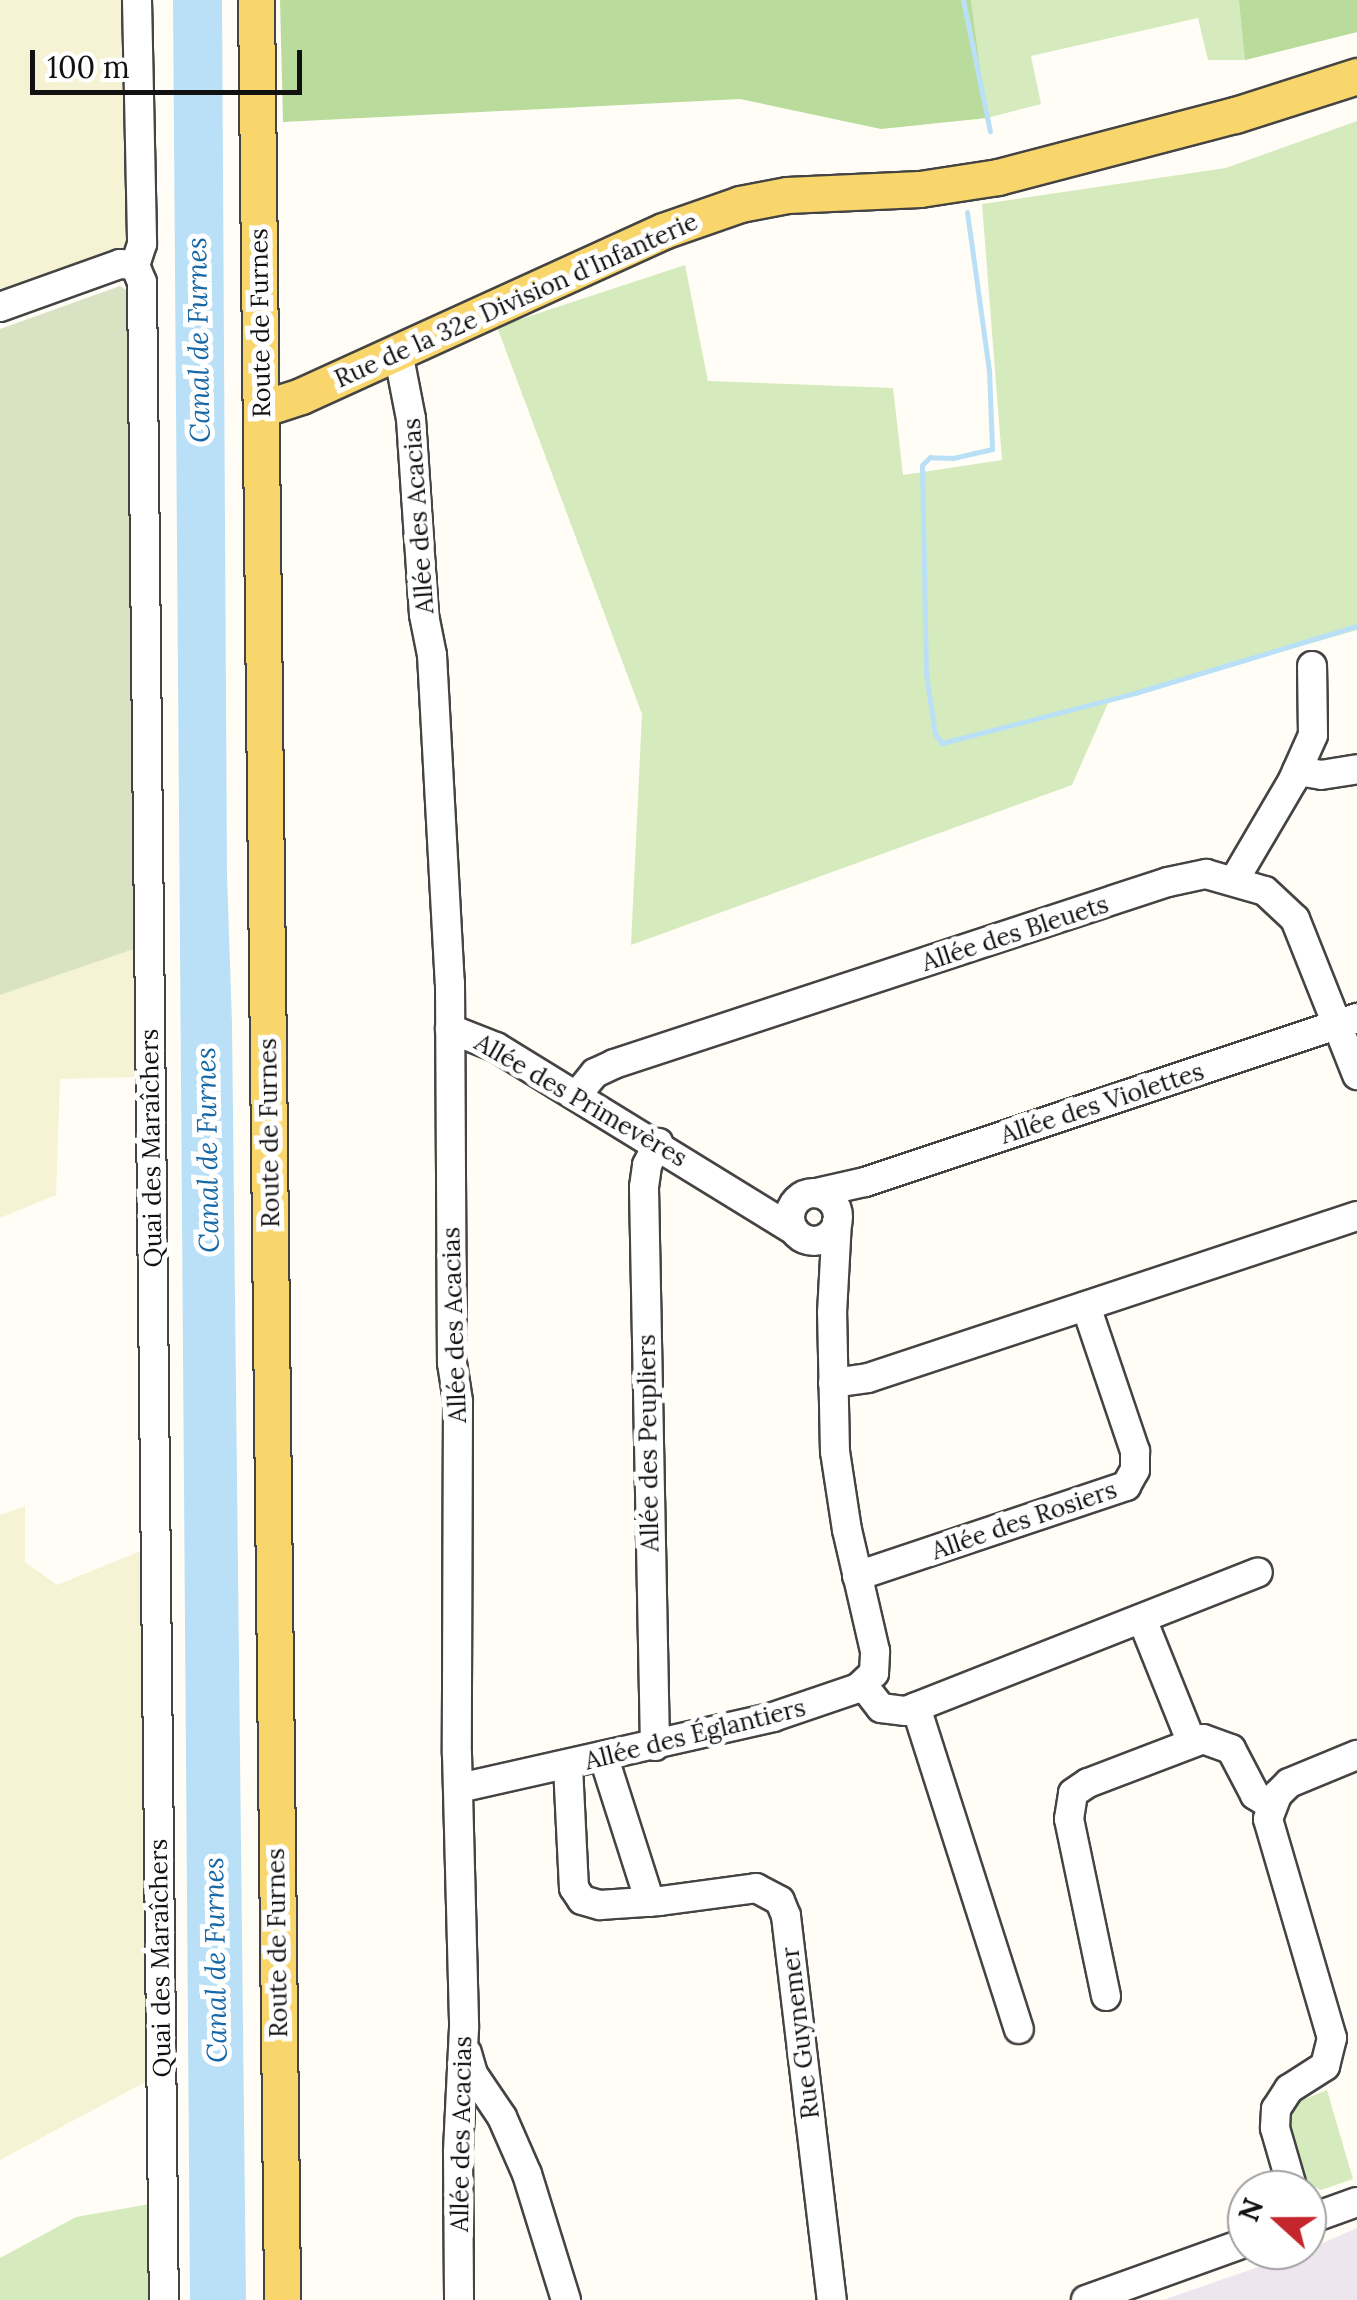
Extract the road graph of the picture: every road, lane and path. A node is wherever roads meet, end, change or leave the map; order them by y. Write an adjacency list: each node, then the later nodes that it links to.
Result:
1 (137, 0): 4 (street, Quai des Maraîchers)
2 (256, 0): 7 (main road, Route de Furnes)
3 (1357, 76): 6 (main road, Rue de la 32e Division d'Infanterie)
4 (135, 265): 5 (street); 47 (street, Quai des Maraîchers)
5 (0, 306)
6 (398, 352): 7 (main road, Rue de la 32e Division d'Infanterie); 13 (street, Allée des Acacias)
7 (261, 409): 46 (main road, Route de Furnes)
8 (1312, 666): 10 (street)
9 (1357, 769): 10 (street)
10 (1298, 772): 11 (street)
11 (1235, 879): 12 (street, Allée des Bleuets); 15 (street, Allée des Bleuets)
12 (1348, 1022): 14 (street, Allée des Bleuets); 18 (street, Allée des Violettes)
13 (450, 1029): 15 (street, Allée des Primevères); 34 (street, Allée des Acacias)
14 (1357, 1076)
15 (578, 1095): 16 (street, Allée des Primevères)
16 (658, 1144): 17 (street, Allée des Primevères); 30 (street, Allée des Peupliers)
17 (711, 1176): 18 (street, Allée des Primevères); 20 (street, Allée des Primevères)
18 (823, 1206): 20 (street); 20 (street); 22 (street)
19 (1357, 1216): 21 (street)
20 (799, 1234): 22 (street)
21 (1086, 1306): 23 (street); 25 (street, Allée des Rosiers)
22 (832, 1312): 23 (street)
23 (833, 1383): 25 (street)
24 (1258, 1572): 26 (street)
25 (857, 1576): 27 (street)
26 (1142, 1619): 28 (street); 29 (street)
27 (864, 1685): 28 (street); 30 (street, Allée des Églantiers)
28 (916, 1708): 39 (street)
29 (1190, 1740): 35 (street); 37 (street)
30 (655, 1746): 32 (street, Allée des Églantiers)
31 (1357, 1755): 35 (street)
32 (604, 1758): 33 (street, Allée des Églantiers); 36 (street)
33 (568, 1766): 34 (street, Allée des Églantiers); 36 (street, Rue Guynemer)
34 (459, 1788): 38 (street, Allée des Acacias)
35 (1271, 1806): 42 (street)
36 (650, 1902): 50 (street, Rue Guynemer)
37 (1106, 1996)
38 (464, 2028): 40 (street); 41 (street, Allée des Acacias)
39 (1018, 2029)
40 (495, 2106): 41 (street); 49 (street)
41 (461, 2108): 48 (street, Allée des Acacias)
42 (1287, 2170)
43 (1357, 2202): 44 (street)
44 (1327, 2213)
45 (1227, 2249): 51 (street)
46 (280, 2289)
47 (164, 2300)
48 (459, 2300)
49 (566, 2300)
50 (832, 2300)
51 (1086, 2300)

